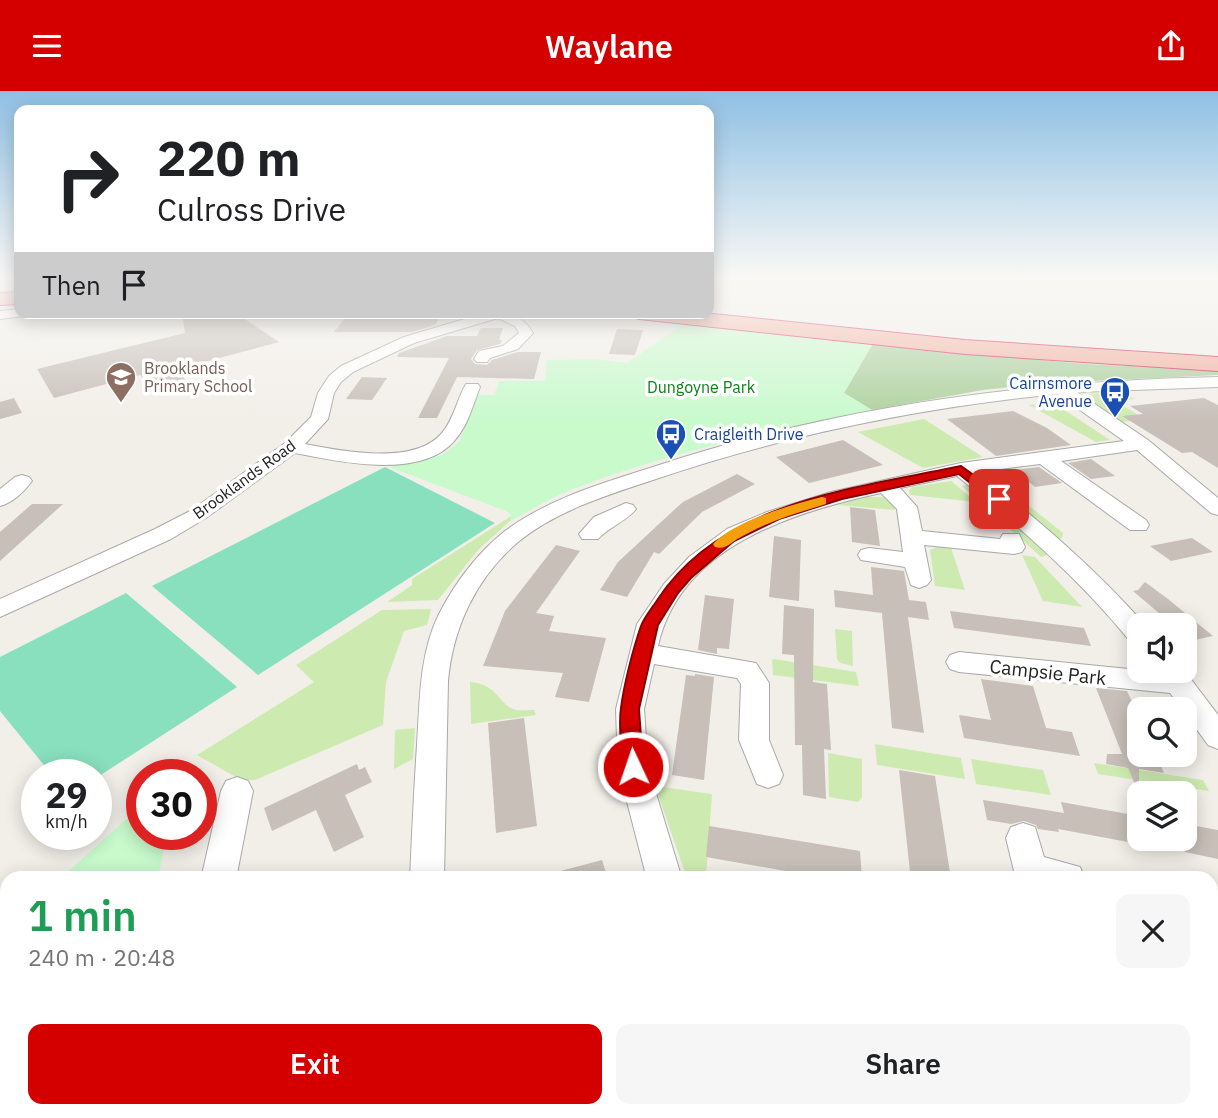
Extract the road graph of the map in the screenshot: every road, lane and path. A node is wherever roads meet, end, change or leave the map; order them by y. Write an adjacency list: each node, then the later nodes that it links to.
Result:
1 (443, 326): 11 (street, Brooklands Road)
2 (522, 326): 6 (street)
3 (763, 326): 7 (highway)
4 (857, 326): 5 (highway)
5 (1218, 353)
6 (482, 359)
7 (1217, 378): 9 (street)
8 (472, 387): 11 (street)
9 (1060, 389): 10 (street); 17 (street)
10 (1141, 444): 12 (street); 19 (street)
11 (292, 447): 24 (street, Brooklands Road)
12 (1043, 457): 13 (street); 20 (street)
13 (961, 469): 15 (street); 25 (street)
14 (22, 481): 16 (street)
15 (885, 485): 21 (street); 26 (street)
16 (0, 500)
17 (574, 501): 18 (street); 35 (street)
18 (626, 509)
19 (1218, 509)
20 (1138, 525)
21 (911, 537): 22 (street); 23 (street)
22 (1011, 539)
23 (869, 555)
24 (5, 603)
25 (1127, 621)
26 (642, 653): 31 (street); 36 (street)
27 (959, 662): 28 (street, Campsie Park)
28 (1127, 674)
29 (1179, 683): 30 (street)
30 (1218, 737)
31 (768, 775)
32 (237, 791): 34 (street)
33 (1023, 838): 37 (street)
34 (220, 871)
35 (427, 871)
36 (663, 871)
37 (1034, 871)

